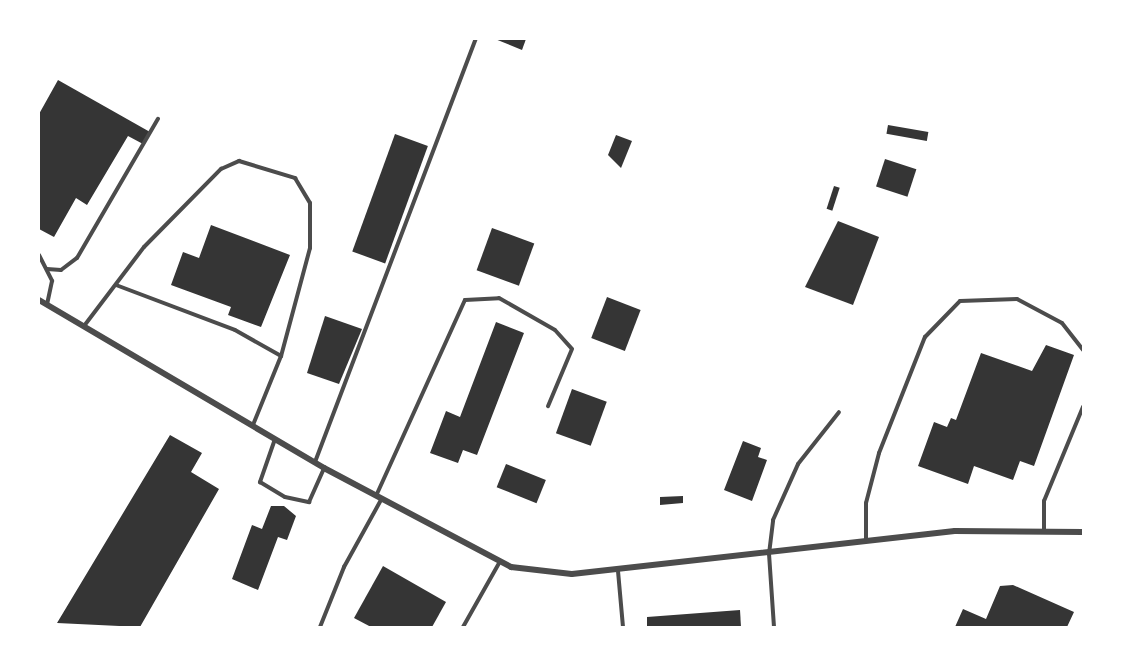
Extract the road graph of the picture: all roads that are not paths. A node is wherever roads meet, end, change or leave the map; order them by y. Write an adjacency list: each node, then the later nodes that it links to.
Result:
1 (476, 39): 16 (lane)
2 (158, 119): 4 (lane)
3 (39, 255): 4 (lane)
4 (47, 269): 7 (lane)
5 (116, 285): 8 (lane); 10 (lane); 10 (lane)
6 (39, 300): 7 (street)
7 (47, 304): 8 (street)
8 (84, 326): 14 (street)
9 (1083, 350): 21 (lane)
10 (280, 356): 14 (lane)
11 (548, 406): 18 (lane)
12 (1083, 407): 19 (lane)
13 (839, 412): 22 (lane)
14 (253, 426): 15 (street)
15 (274, 439): 16 (street); 17 (lane)
16 (315, 463): 17 (street)
17 (324, 468): 18 (street)
18 (378, 498): 23 (street); 25 (lane)
19 (1044, 530): 20 (street); 21 (street)
20 (1083, 532)
21 (866, 542): 22 (street)
22 (769, 554): 24 (street); 28 (lane)
23 (500, 563): 24 (street); 26 (lane)
24 (618, 571): 27 (lane)
25 (320, 627)
26 (463, 627)
27 (622, 627)
28 (774, 627)

